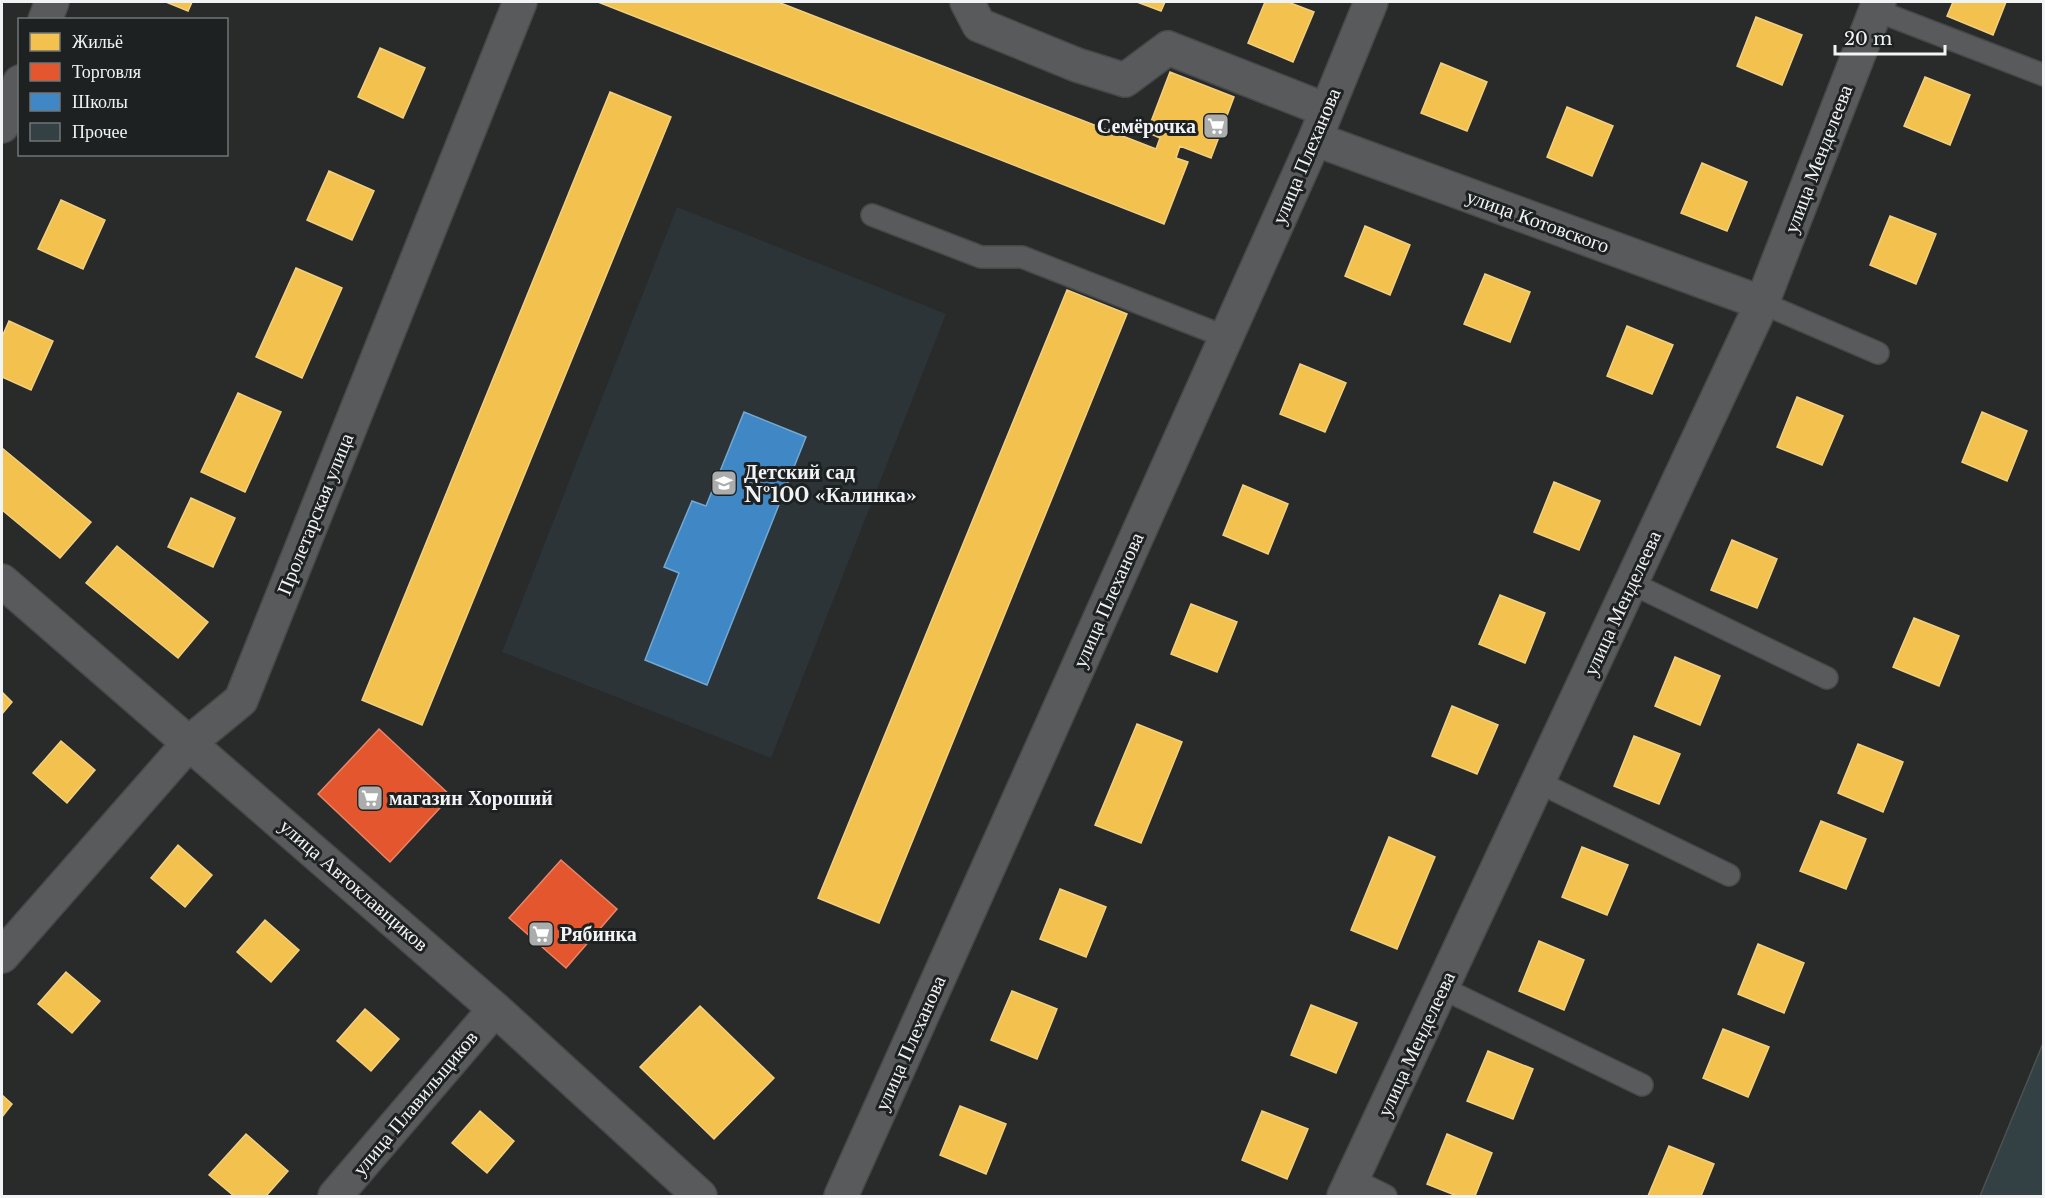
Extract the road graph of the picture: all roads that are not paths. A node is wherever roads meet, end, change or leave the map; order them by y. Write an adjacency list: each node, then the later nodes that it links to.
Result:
1 (52, 2): 6 (street)
2 (520, 2): 18 (street, Пролетарская улица)
3 (968, 2): 9 (street, улица Котовского)
4 (1371, 2): 9 (street, улица Плеханова)
5 (1877, 6): 7 (lane); 12 (street, улица Менделеева)
6 (46, 18)
7 (2043, 75)
8 (18, 87): 10 (street)
9 (1320, 124): 12 (street, улица Котовского); 13 (street, улица Плеханова)
10 (2, 126)
11 (872, 215): 13 (lane)
12 (1762, 303): 14 (lane); 16 (street, улица Менделеева)
13 (1226, 337): 28 (street, улица Плеханова)
14 (1878, 353)
15 (2, 581): 18 (street, улица Автоклавщиков)
16 (1631, 583): 17 (lane); 19 (street, улица Менделеева)
17 (1827, 678)
18 (190, 742): 21 (street, Пролетарская улица); 23 (street, улица Автоклавщиков)
19 (1538, 782): 20 (lane); 22 (street, улица Менделеева)
20 (1729, 876)
21 (2, 956)
22 (1442, 988): 24 (lane); 25 (street, улица Менделеева)
23 (495, 1009): 26 (street, улица Плавильщиков); 27 (street, улица Автоклавщиков)
24 (1642, 1085)
25 (1348, 1188): 29 (lane)
26 (335, 1197)
27 (700, 1197)
28 (841, 1197)
29 (1386, 1197)

